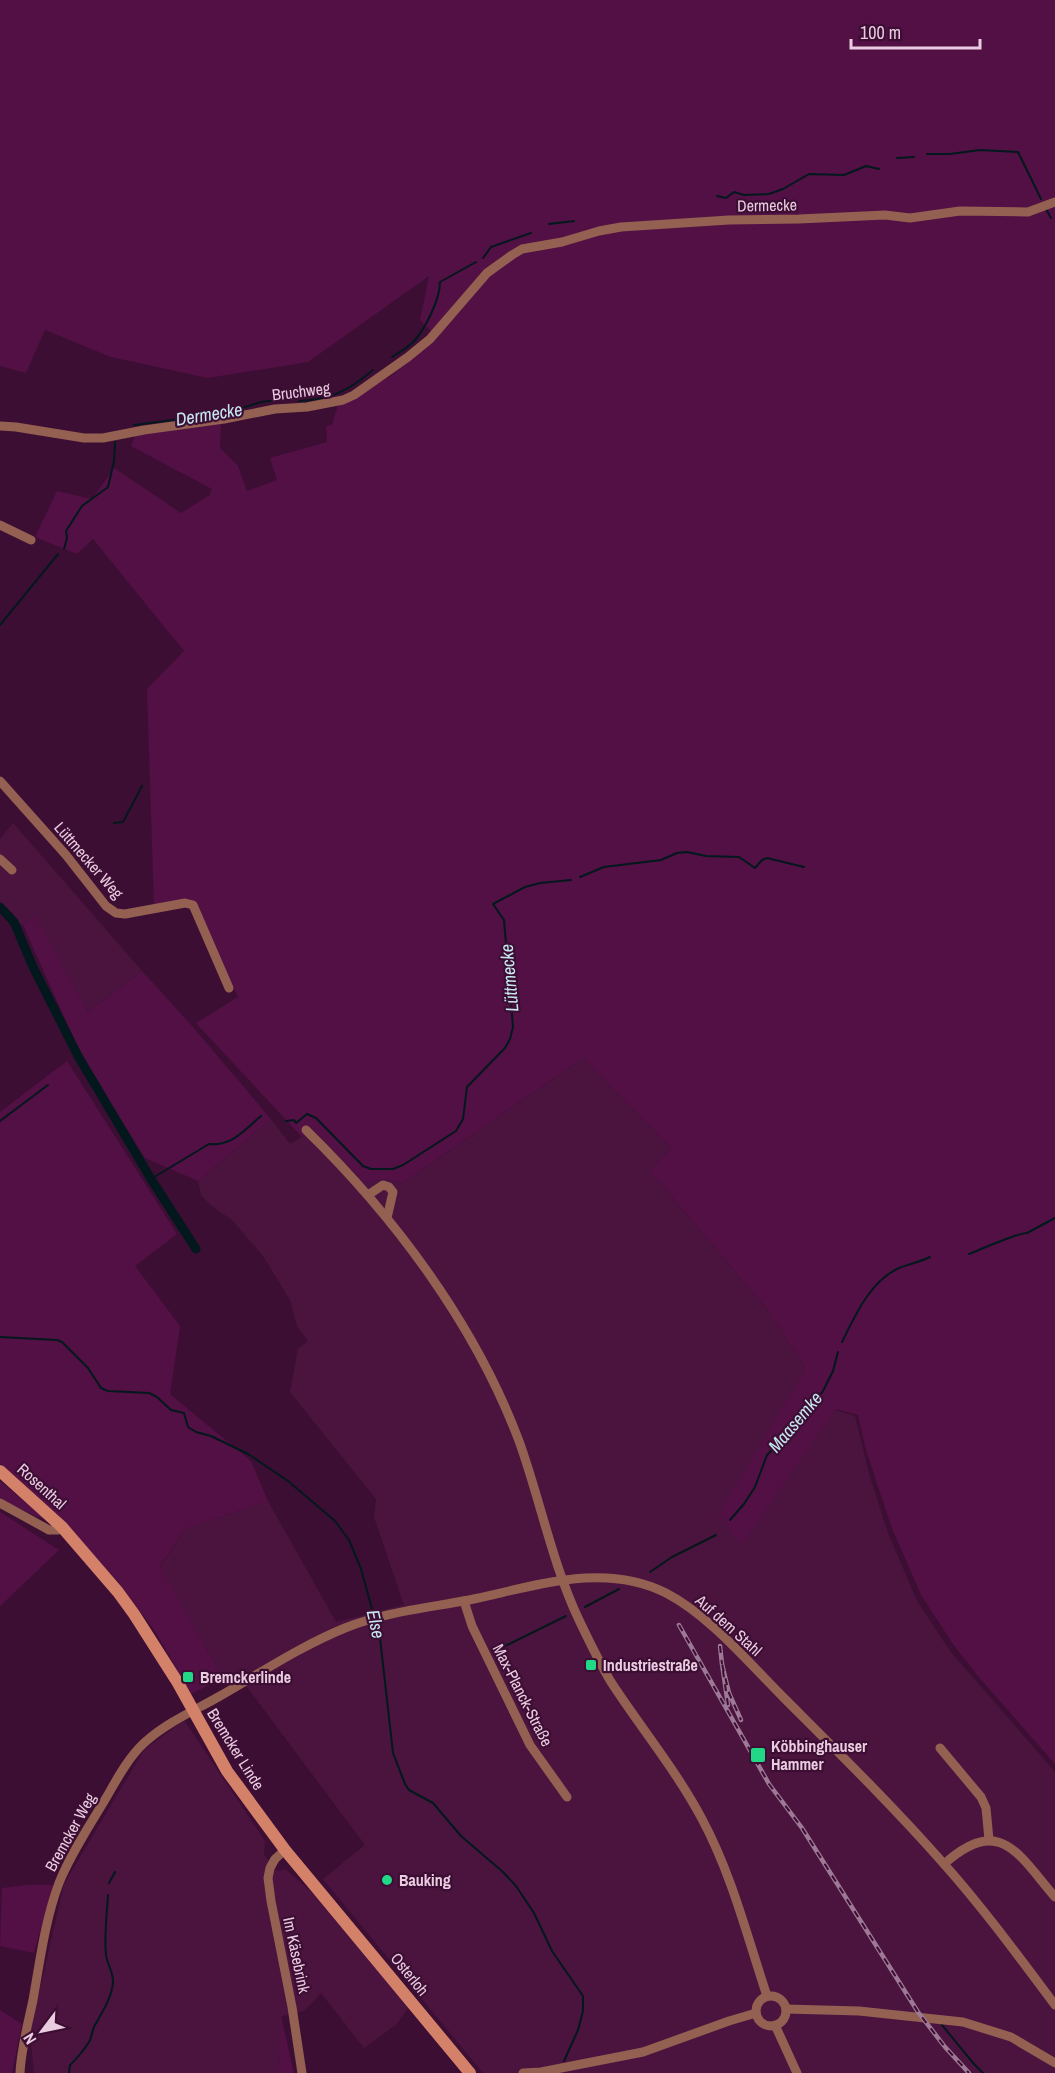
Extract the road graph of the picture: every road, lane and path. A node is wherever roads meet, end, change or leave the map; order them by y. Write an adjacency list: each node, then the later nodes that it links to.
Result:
1 (1055, 202): 2 (street, Dermecke)
2 (487, 273): 3 (street, Bruchweg)
3 (0, 426)
4 (0, 525): 5 (street)
5 (31, 540)
6 (0, 781): 9 (street, Lüttmecker Weg)
7 (0, 859): 8 (street)
8 (12, 870)
9 (229, 988)
10 (306, 1130): 11 (street)
11 (368, 1195): 12 (street); 12 (street)
12 (387, 1218): 16 (street)
13 (0, 1471): 15 (main road, Rosenthal)
14 (0, 1503): 15 (street)
15 (62, 1527): 18 (main road, Bremcker Linde)
16 (563, 1580): 17 (street, Auf dem Stahl); 23 (street, Auf dem Stahl); 26 (street)
17 (464, 1601): 18 (street, Auf dem Stahl); 20 (street, Max-Planck-Straße)
18 (193, 1711): 22 (main road, Bremcker Linde); 32 (street, Bremcker Weg)
19 (940, 1748): 21 (street)
20 (567, 1797)
21 (989, 1840): 23 (street); 25 (street)
22 (285, 1850): 24 (main road, Bremcker Linde); 33 (street, Im Käsebrink)
23 (944, 1864): 27 (street, Auf dem Stahl)
24 (325, 1897): 34 (main road, Osterloh)
25 (1055, 1897)
26 (767, 1996): 28 (street); 29 (street)
27 (1055, 2005)
28 (786, 2009): 30 (street); 31 (street)
29 (756, 2013): 30 (street); 35 (street)
30 (775, 2025): 36 (street)
31 (1055, 2063)
32 (20, 2073)
33 (302, 2073)
34 (470, 2073)
35 (523, 2073)
36 (797, 2073)

